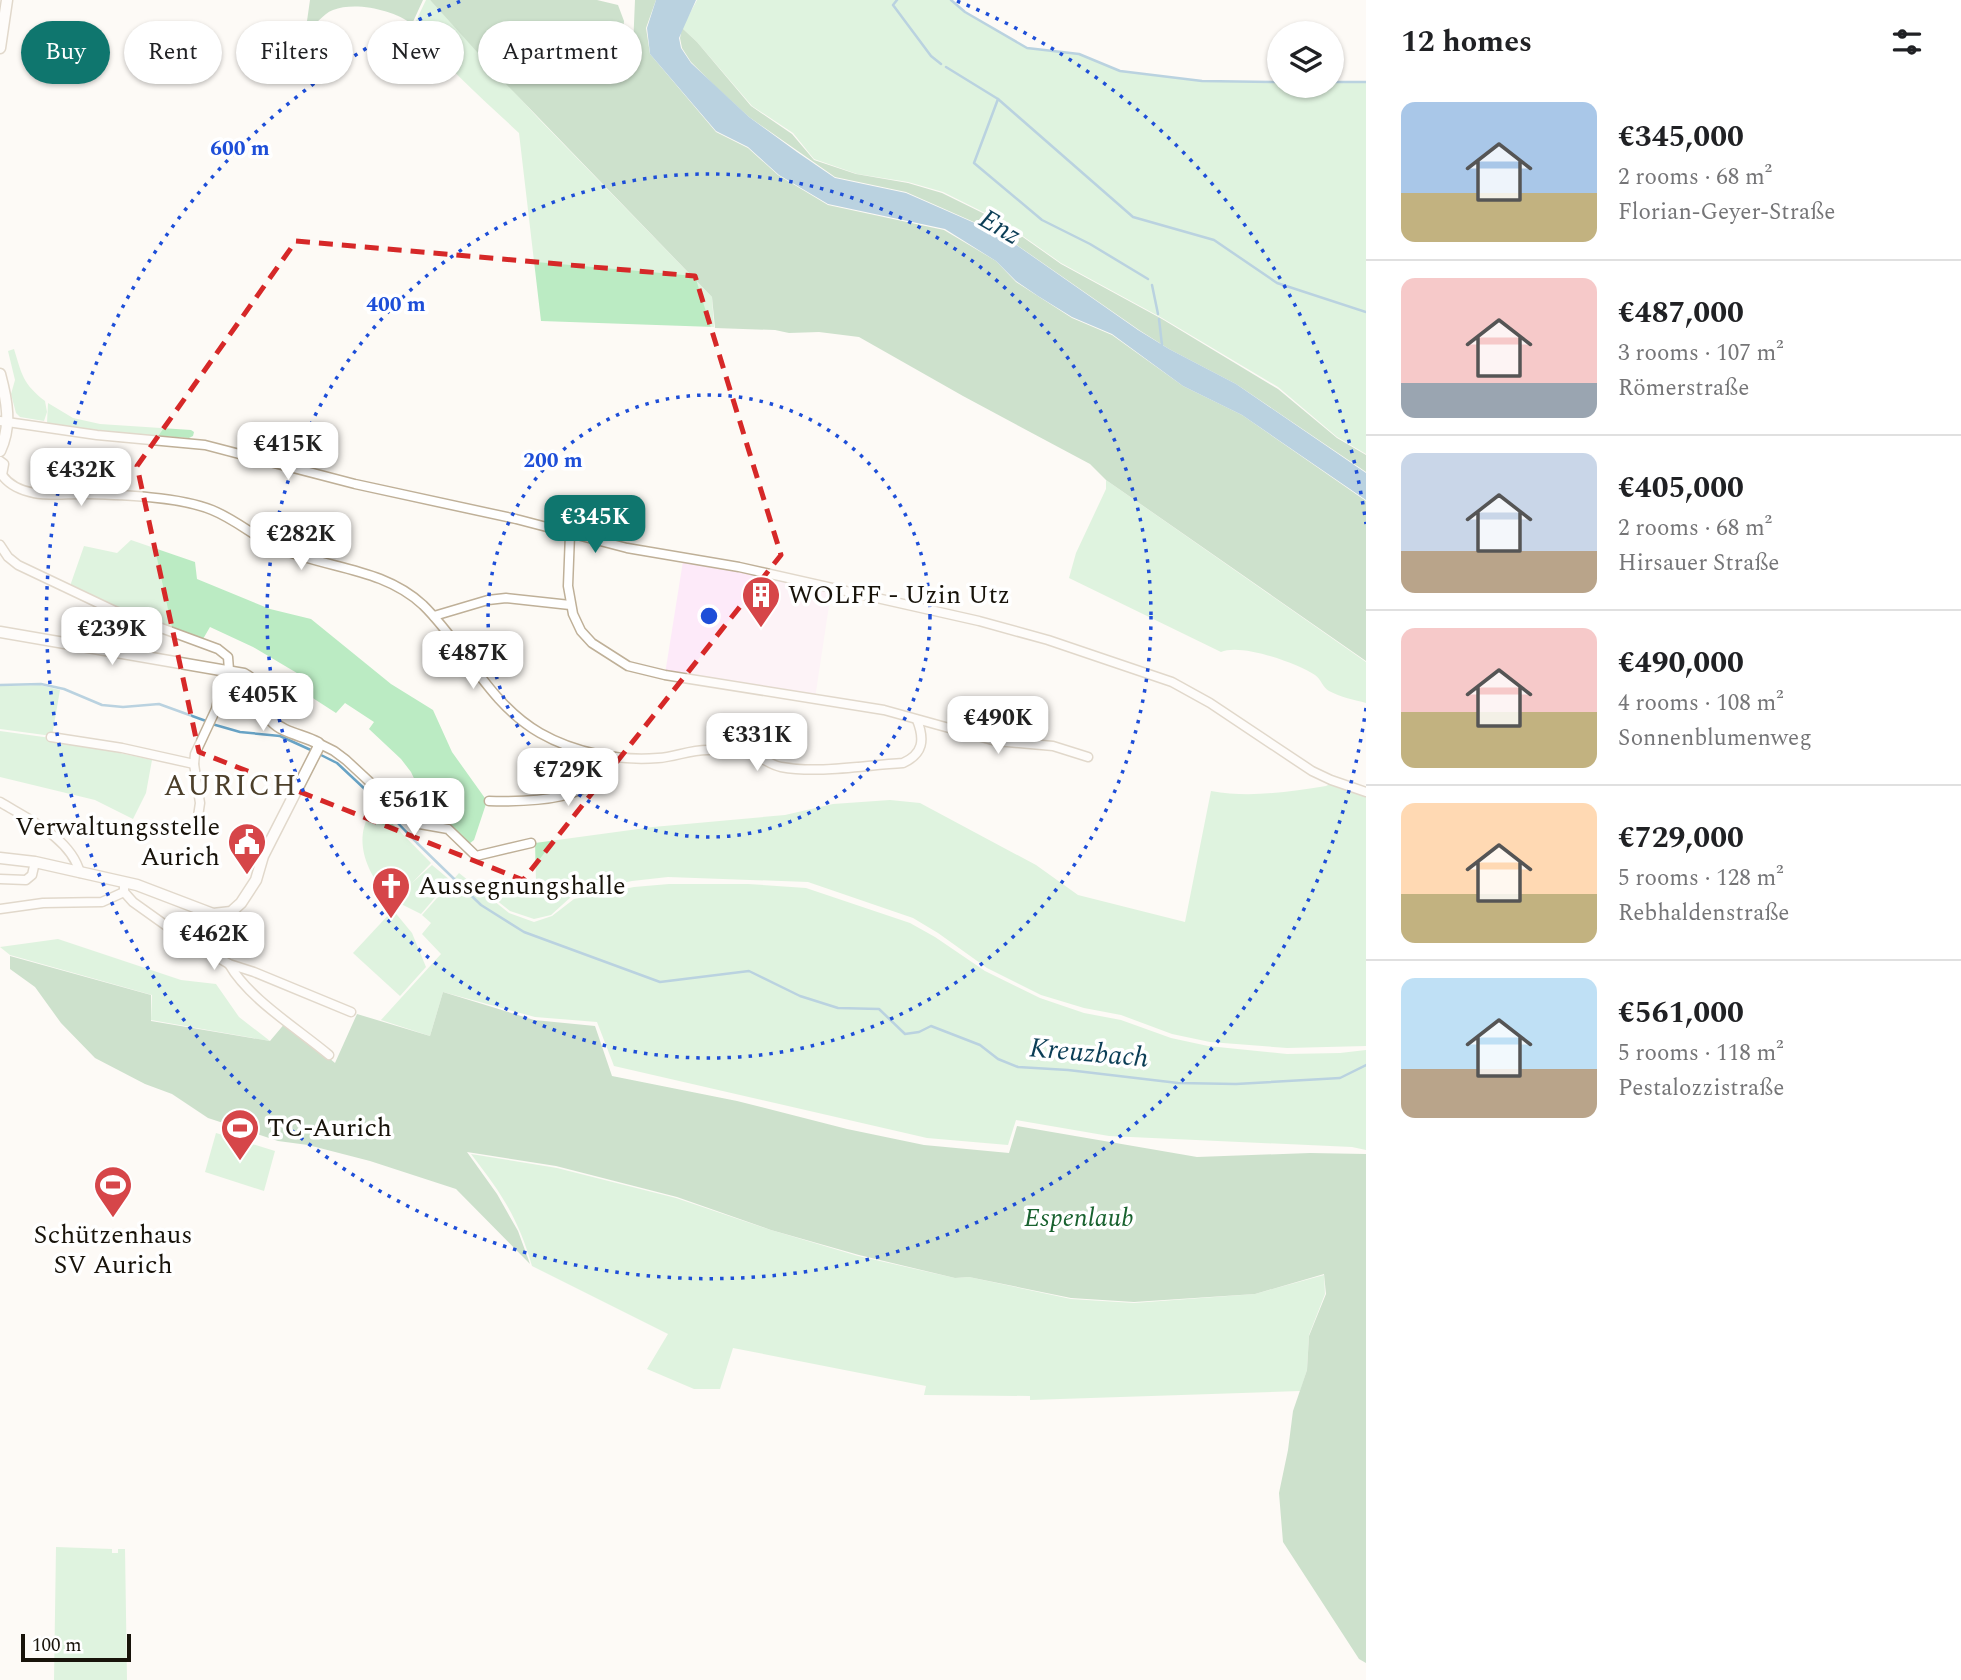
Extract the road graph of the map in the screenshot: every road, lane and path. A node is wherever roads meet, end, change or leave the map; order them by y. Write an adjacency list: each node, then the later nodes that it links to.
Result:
1 (7, 0): 2 (main road)
2 (0, 48)
3 (0, 374): 4 (main road)
4 (4, 421): 5 (main road); 8 (street)
5 (0, 451)
6 (0, 461): 7 (street)
7 (1, 476): 11 (street)
8 (570, 534): 10 (street); 20 (street)
9 (0, 545): 13 (street)
10 (570, 605): 11 (street); 14 (street)
11 (434, 616): 17 (street)
12 (0, 632): 13 (main road)
13 (227, 670): 16 (main road); 19 (street)
14 (917, 720): 17 (street); 18 (street)
15 (51, 737): 19 (street)
16 (317, 749): 24 (street); 29 (main road)
17 (615, 757): 21 (street)
18 (1088, 757)
19 (194, 764): 23 (street)
20 (1366, 792)
21 (489, 801)
22 (0, 802): 27 (street)
23 (197, 823)
24 (531, 843)
25 (0, 858): 26 (main road)
26 (35, 862): 27 (main road); 28 (street)
27 (80, 873): 29 (main road)
28 (0, 878)
29 (124, 888): 30 (street); 31 (street)
30 (0, 909)
31 (229, 964): 32 (street); 33 (street)
32 (351, 1012)
33 (329, 1055)

